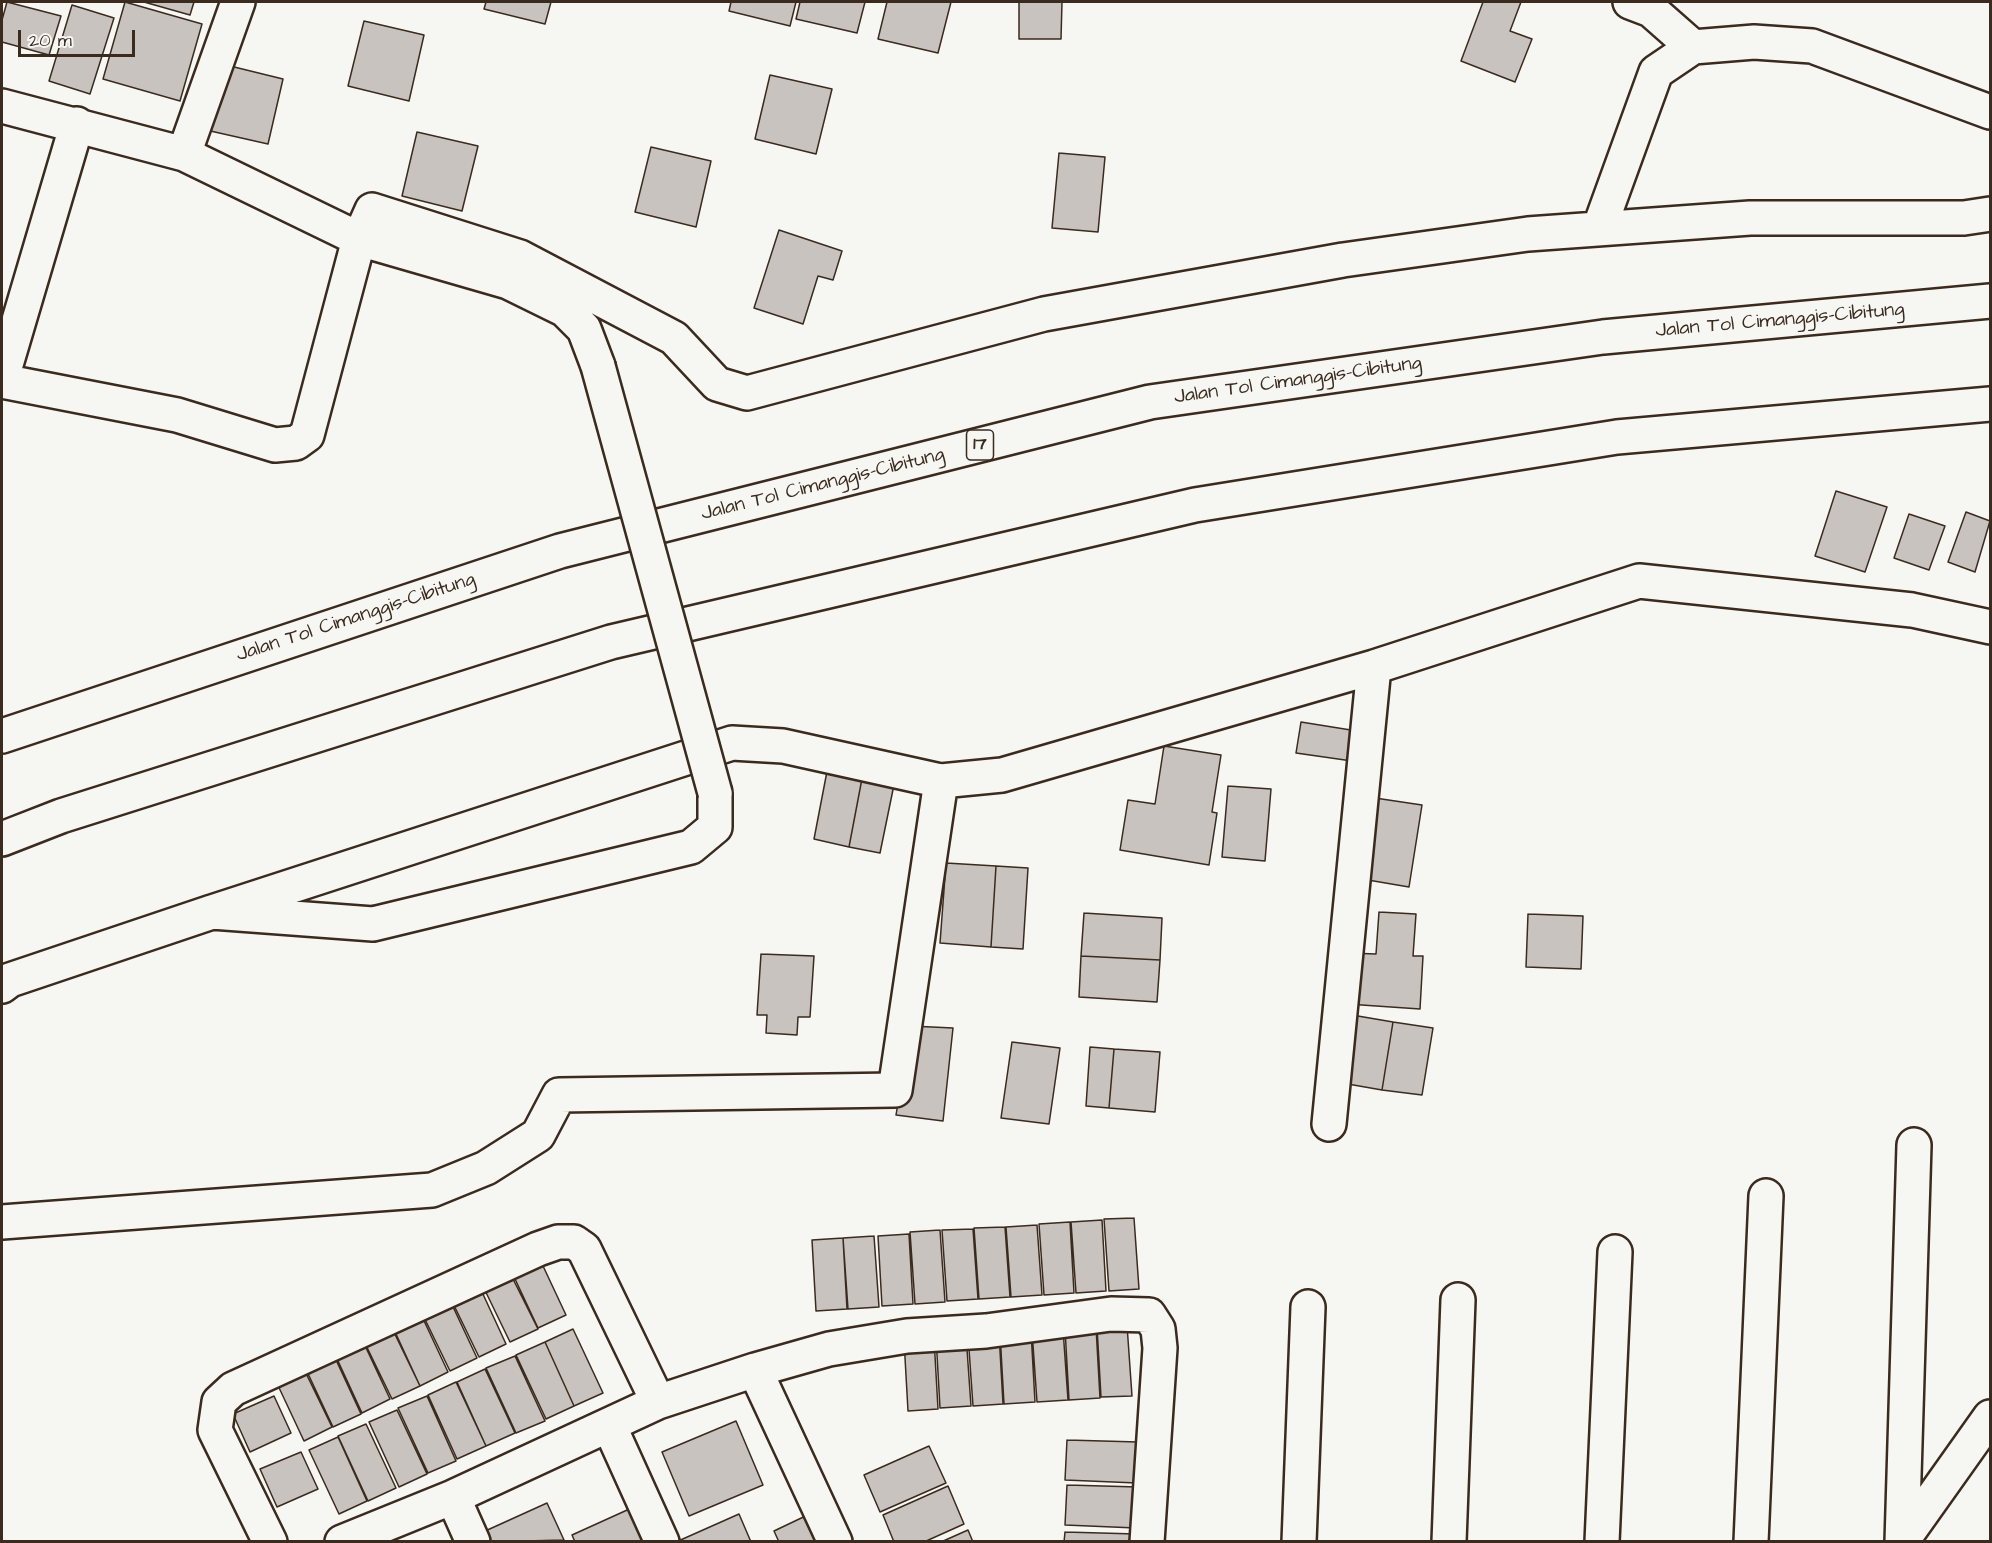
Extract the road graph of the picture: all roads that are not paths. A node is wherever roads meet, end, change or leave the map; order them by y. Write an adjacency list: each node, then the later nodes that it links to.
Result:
1 (238, 2): 7 (main road)
2 (1630, 2): 3 (main road)
3 (1693, 47): 5 (main road); 9 (main road)
4 (2, 106): 6 (main road)
5 (1990, 112)
6 (77, 124): 7 (main road); 12 (main road)
7 (184, 154): 10 (main road)
8 (1990, 214): 9 (main road)
9 (1599, 229): 10 (main road)
10 (359, 239): 12 (main road); 19 (main road, bridge)
11 (1990, 301): 16 (main road, Jalan Tol Cimanggis–Cibitung / 17)
12 (2, 380)
13 (1990, 404): 18 (main road)
14 (1990, 627): 15 (main road)
15 (1374, 667): 17 (main road); 21 (main road)
16 (2, 736)
17 (941, 781): 19 (main road); 24 (main road)
18 (2, 839)
19 (212, 912): 20 (main road)
20 (2, 986)
21 (1329, 1124)
22 (1914, 1145): 33 (main road)
23 (1766, 1196): 43 (main road)
24 (2, 1222)
25 (1615, 1252): 42 (main road)
26 (1458, 1300): 41 (main road)
27 (1308, 1307): 40 (main road)
28 (755, 1370): 29 (main road); 38 (main road); 39 (main road)
29 (658, 1402): 31 (main road); 34 (main road)
30 (1990, 1417): 33 (main road)
31 (609, 1425): 32 (main road); 37 (main road)
32 (453, 1497): 35 (main road); 36 (main road)
33 (1902, 1541)
34 (270, 1542)
35 (342, 1542)
36 (473, 1542)
37 (662, 1542)
38 (835, 1542)
39 (1148, 1542)
40 (1299, 1542)
41 (1449, 1542)
42 (1602, 1542)
43 (1751, 1542)

